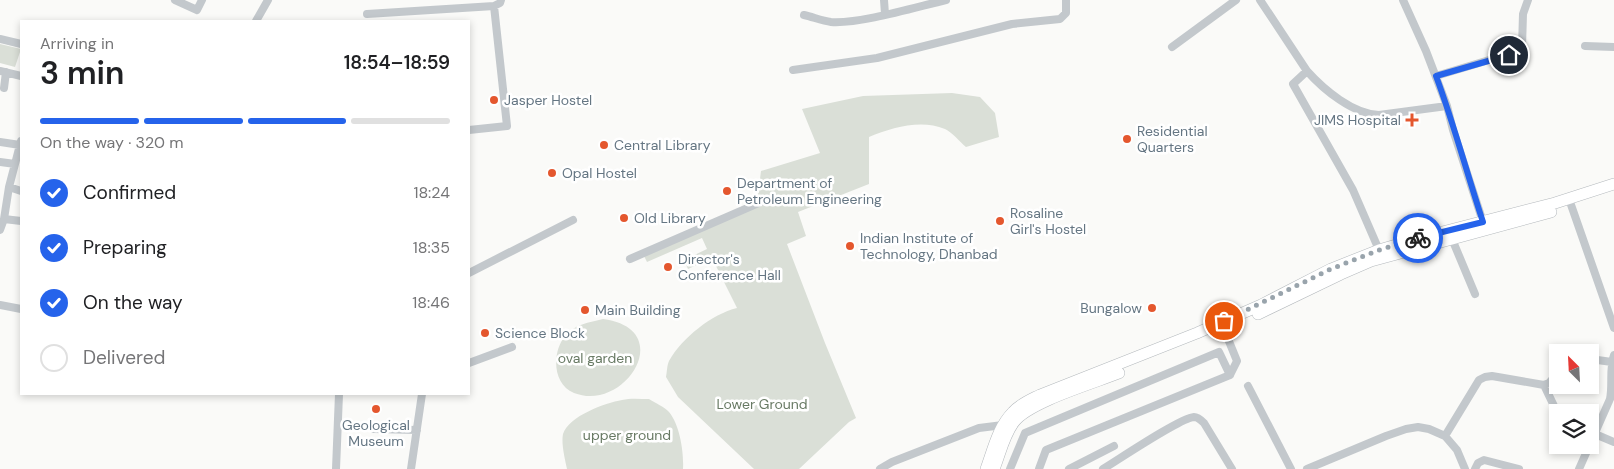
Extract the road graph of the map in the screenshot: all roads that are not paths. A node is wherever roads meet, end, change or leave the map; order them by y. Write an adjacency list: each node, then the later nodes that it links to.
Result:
1 (175, 0): 2 (street)
2 (202, 0)
3 (268, 0): 17 (street)
4 (501, 0): 12 (street)
5 (884, 0): 14 (street)
6 (946, 0): 14 (street)
7 (1066, 0): 23 (street)
8 (1236, 0): 21 (street)
9 (1260, 0): 24 (street)
10 (1403, 0): 27 (street)
11 (1528, 0): 27 (street)
12 (494, 6): 16 (street); 30 (street)
13 (367, 14): 16 (street)
14 (885, 14): 15 (street)
15 (804, 15)
16 (379, 17)
17 (257, 20)
18 (0, 39): 19 (street)
19 (20, 44)
20 (1585, 46): 22 (street)
21 (1172, 47)
22 (1614, 47)
23 (793, 70)
24 (1307, 71): 29 (street); 47 (street)
25 (3, 72): 26 (street); 28 (street)
26 (20, 76)
27 (1436, 76): 29 (street)
28 (4, 88)
29 (1447, 106): 44 (street)
30 (470, 130)
31 (0, 142): 32 (street)
32 (20, 143): 34 (street)
33 (0, 162): 34 (street)
34 (15, 164): 36 (street)
35 (1614, 184): 40 (highway)
36 (9, 187): 37 (street); 41 (street)
37 (20, 191)
38 (1614, 191): 40 (highway)
39 (768, 198): 48 (street)
40 (1570, 202): 44 (highway); 46 (highway); 53 (street)
41 (4, 219): 43 (street); 45 (street)
42 (573, 220): 49 (street)
43 (20, 221)
44 (1483, 222): 47 (highway)
45 (0, 230)
46 (1452, 239): 50 (street); 54 (highway)
47 (1379, 250): 67 (highway)
48 (630, 258)
49 (470, 273)
50 (1475, 294)
51 (0, 305): 52 (street)
52 (20, 310)
53 (1614, 327)
54 (1224, 329): 59 (street); 80 (highway)
55 (512, 347): 58 (street)
56 (1613, 358): 57 (street); 66 (street)
57 (1599, 359)
58 (470, 363)
59 (1230, 375): 81 (street); 82 (street)
60 (1549, 383): 61 (street)
61 (1544, 385): 65 (street); 71 (street)
62 (1248, 386): 85 (street)
63 (339, 395): 76 (street)
64 (422, 395): 69 (street)
65 (1553, 404)
66 (1599, 418)
67 (1003, 424): 78 (street); 79 (highway)
68 (374, 429): 69 (street)
69 (417, 430): 77 (street)
70 (1599, 434): 72 (street)
71 (1445, 436): 86 (street); 87 (street)
72 (1614, 442)
73 (1114, 446): 83 (street)
74 (1585, 454): 90 (street)
75 (1229, 468): 84 (street)
76 (336, 469)
77 (411, 469)
78 (880, 469)
79 (986, 469)
80 (994, 469)
81 (1010, 469)
82 (1039, 469)
83 (1069, 469)
84 (1103, 469)
85 (1291, 469)
86 (1308, 469)
87 (1465, 469)
88 (1475, 469): 89 (street)
89 (1518, 469)
90 (1579, 469)

